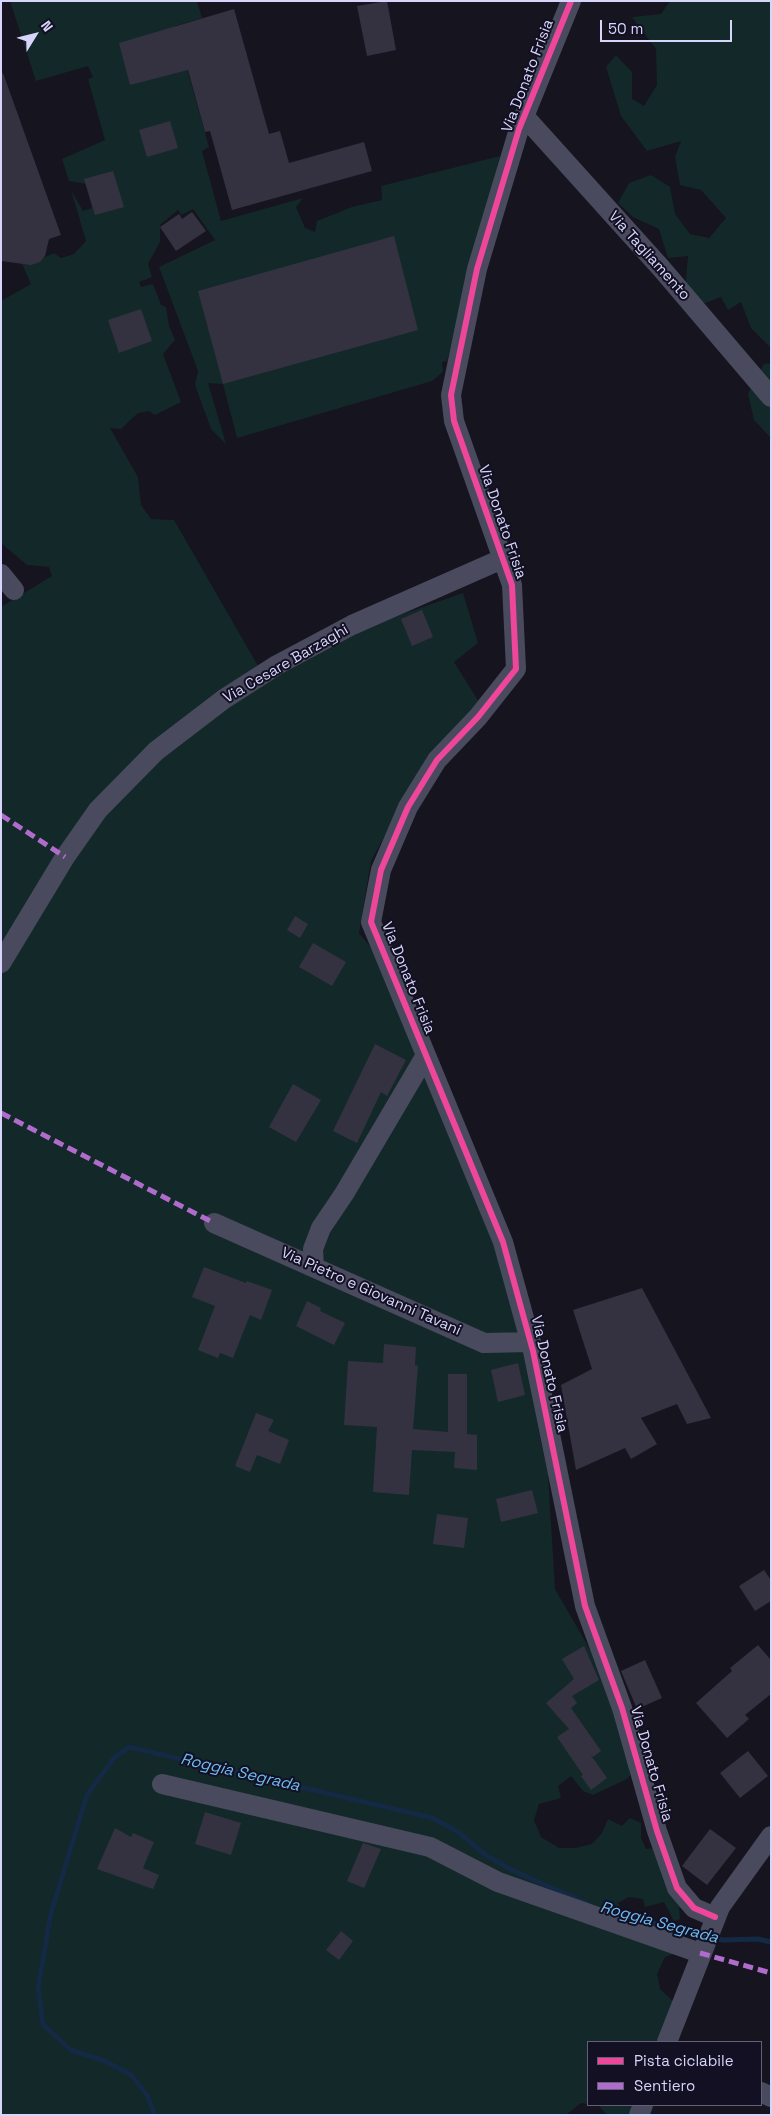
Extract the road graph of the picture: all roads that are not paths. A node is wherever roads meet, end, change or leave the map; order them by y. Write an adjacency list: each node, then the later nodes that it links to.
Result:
1 (571, 1): 2 (street, Via Donato Frisia)
2 (524, 116): 3 (street, Via Tagliamento); 4 (street, Via Donato Frisia)
3 (771, 397)
4 (502, 559): 7 (street, Via Cesare Barzaghi); 8 (street, Via Donato Frisia)
5 (1, 574): 6 (street)
6 (14, 590)
7 (1, 964)
8 (426, 1055): 10 (street); 11 (street, Via Donato Frisia)
9 (214, 1223): 10 (street, Via Pietro e Giovanni Tavani)
10 (314, 1267): 11 (street, Via Pietro e Giovanni Tavani)
11 (531, 1342): 14 (street, Via Donato Frisia)
12 (162, 1784): 15 (street)
13 (771, 1836): 14 (street)
14 (713, 1922): 15 (street)
15 (701, 1950): 16 (street)
16 (666, 2041)

